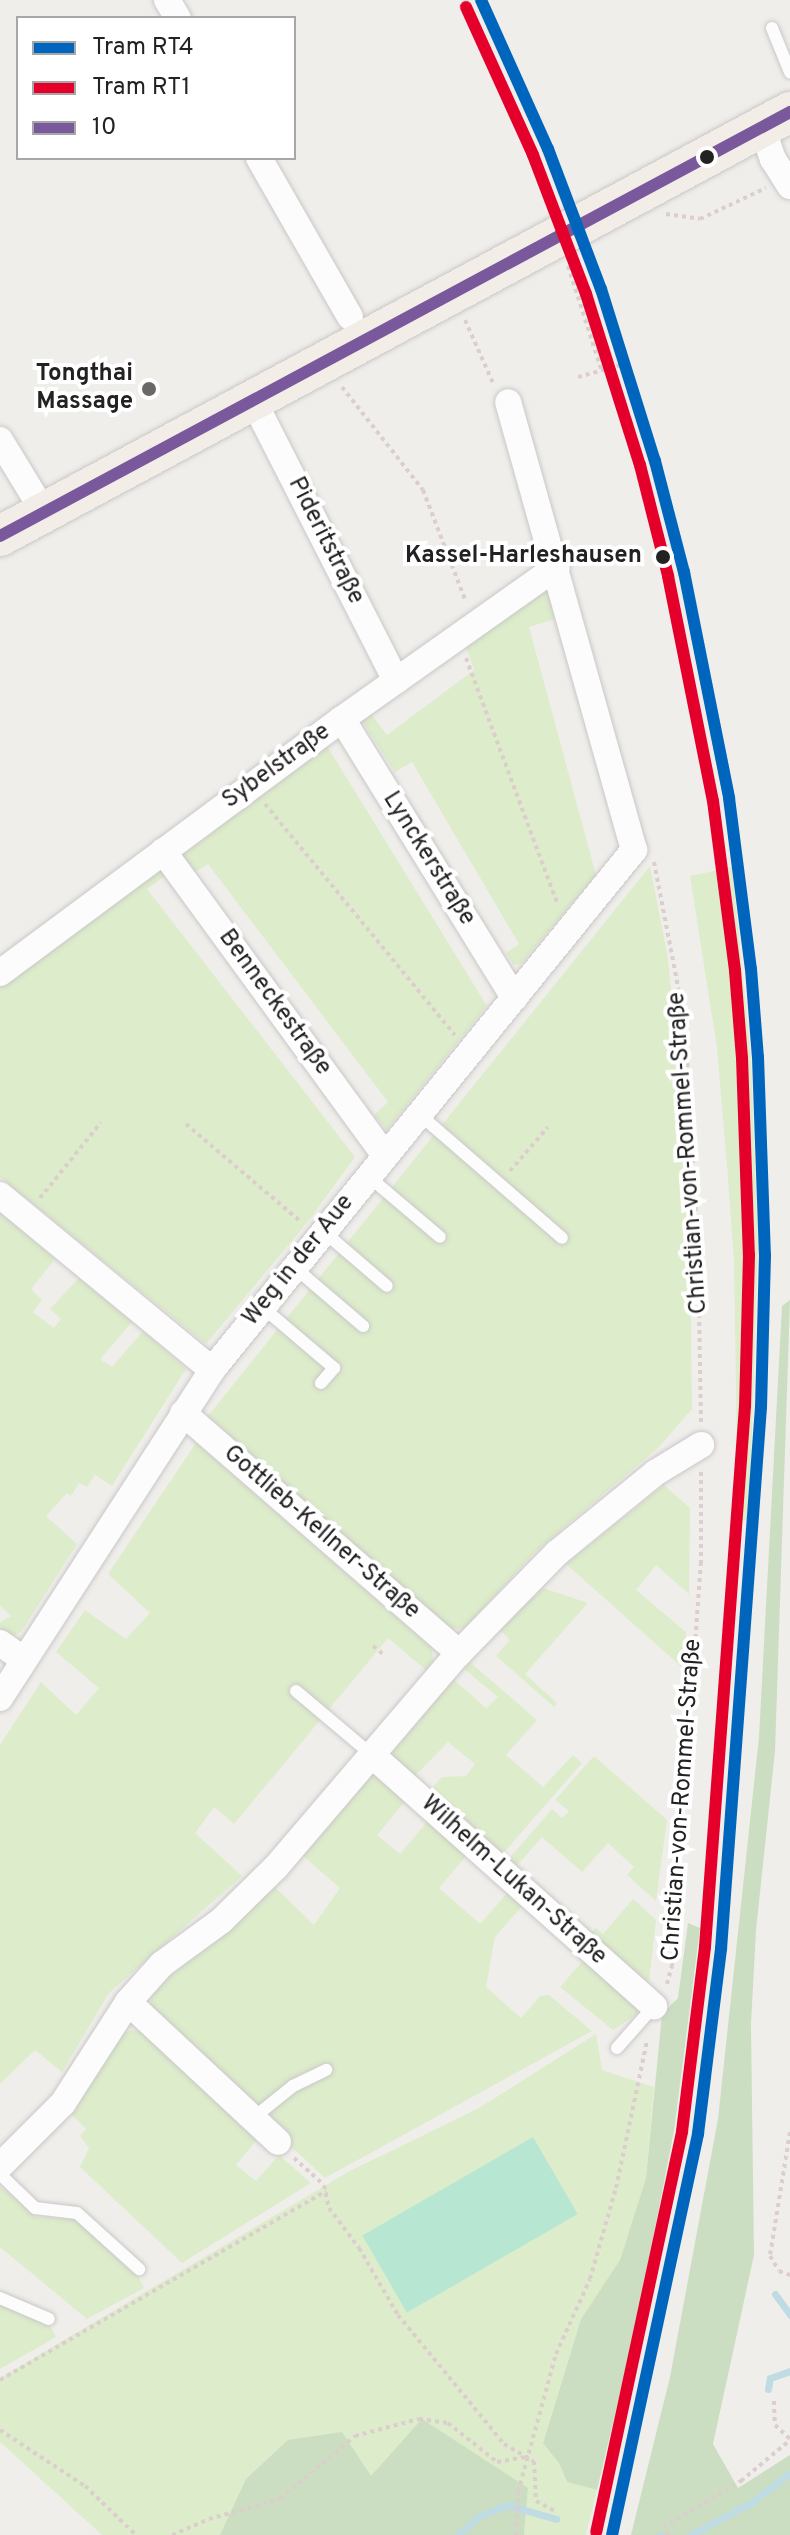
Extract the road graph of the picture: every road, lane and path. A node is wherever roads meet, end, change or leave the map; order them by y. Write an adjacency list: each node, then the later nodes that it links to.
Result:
1 (772, 28): 2 (lane)
2 (786, 51): 3 (lane)
3 (790, 72)
4 (776, 119): 6 (street); 7 (main road)
5 (260, 160): 10 (street)
6 (788, 182): 7 (path)
7 (648, 203): 9 (main road)
8 (567, 264): 13 (path)
9 (460, 289): 12 (main road); 16 (path)
10 (350, 317)
11 (621, 365): 13 (path)
12 (320, 366): 15 (main road); 21 (path)
13 (602, 372): 14 (path)
14 (578, 377)
15 (254, 402): 18 (main road); 22 (street, Pideritstraße)
16 (508, 402): 20 (street)
17 (0, 440): 18 (street)
18 (45, 514): 19 (main road)
19 (0, 536)
20 (557, 567): 21 (street, Sybelstraße); 25 (street)
21 (466, 631): 22 (street, Sybelstraße); 27 (path)
22 (396, 681): 23 (street, Sybelstraße)
23 (342, 719): 24 (street, Sybelstraße); 29 (street, Lynckerstraße)
24 (251, 786): 26 (street, Sybelstraße); 30 (path)
25 (634, 850): 27 (street, Weg in der Aue); 50 (path, Christian-von-Rommel-Straße)
26 (163, 851): 28 (street, Sybelstraße); 35 (street, Benneckestraße)
27 (568, 933): 29 (street, Weg in der Aue)
28 (0, 973)
29 (514, 998): 31 (street, Weg in der Aue)
30 (443, 1021)
31 (419, 1114): 35 (street, Weg in der Aue); 42 (lane)
32 (101, 1122): 39 (path)
33 (186, 1124): 40 (path)
34 (548, 1127): 37 (path)
35 (385, 1155): 36 (street, Weg in der Aue)
36 (368, 1176): 40 (street, Weg in der Aue); 41 (lane)
37 (506, 1177)
38 (0, 1195): 47 (street)
39 (37, 1202)
40 (321, 1233): 43 (street, Weg in der Aue); 44 (lane)
41 (440, 1237)
42 (562, 1238)
43 (294, 1267): 45 (street, Weg in der Aue); 46 (lane)
44 (387, 1286)
45 (261, 1306): 47 (street, Weg in der Aue); 48 (lane)
46 (363, 1326)
47 (212, 1370): 49 (street, Weg in der Aue)
48 (321, 1383)
49 (183, 1413): 53 (street, Gottlieb-Kellner-Straße); 55 (street, Weg in der Aue)
50 (701, 1445): 53 (street); 60 (path, Christian-von-Rommel-Straße)
51 (0, 1643): 55 (street)
52 (373, 1646): 54 (path)
53 (459, 1653): 58 (street)
54 (384, 1655)
55 (23, 1659): 57 (street, Weg in der Aue)
56 (296, 1691): 58 (lane, Wilhelm-Lukan-Straße)
57 (0, 1698)
58 (372, 1755): 59 (street); 60 (street, Wilhelm-Lukan-Straße)
59 (128, 2002): 63 (street); 66 (street)
60 (654, 2006): 61 (lane); 77 (path, Christian-von-Rommel-Straße)
61 (617, 2048)
62 (326, 2070): 63 (lane)
63 (252, 2119): 65 (street)
64 (790, 2132): 70 (path)
65 (278, 2142): 68 (path)
66 (0, 2166)
67 (0, 2174): 69 (lane)
68 (326, 2191): 73 (path); 77 (path)
69 (139, 2269)
70 (790, 2275)
71 (0, 2298): 72 (lane)
72 (49, 2319)
73 (0, 2380)
74 (774, 2401): 76 (path)
75 (0, 2430): 80 (path)
76 (790, 2440): 83 (path)
77 (529, 2456): 78 (path); 79 (path); 82 (path, Christian-von-Rommel-Straße)
78 (557, 2512)
79 (179, 2534): 81 (path)
80 (136, 2535)
81 (172, 2535)
82 (516, 2535)
83 (668, 2535)

